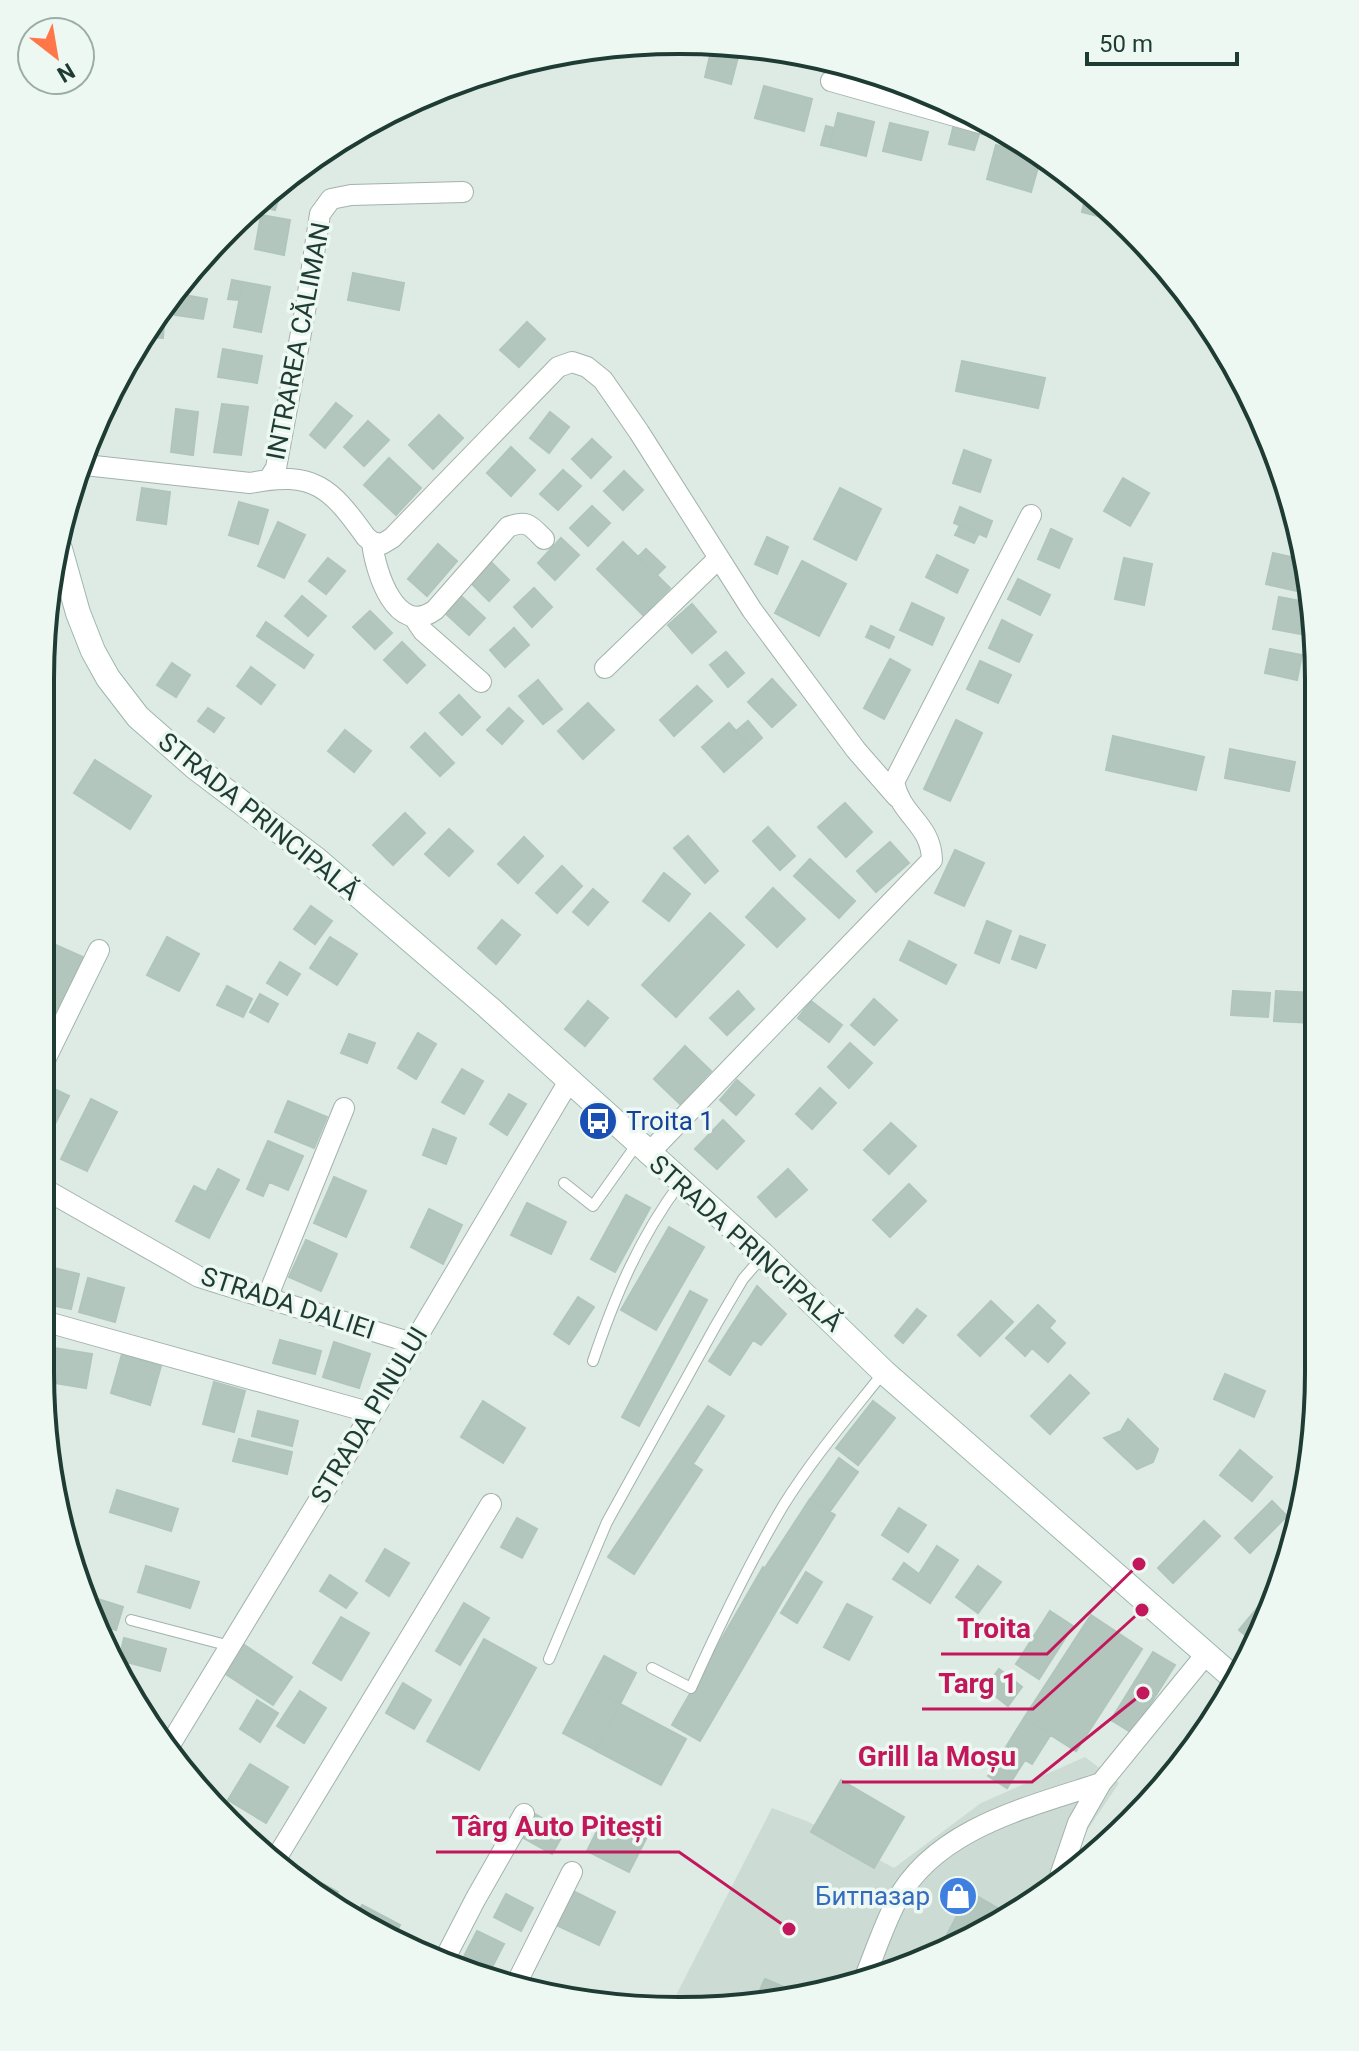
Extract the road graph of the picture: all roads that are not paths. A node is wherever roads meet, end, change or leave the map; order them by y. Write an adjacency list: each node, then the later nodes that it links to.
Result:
1 (831, 81): 2 (street)
2 (940, 112)
3 (463, 192): 5 (street, INTRAREA CĂLIMAN)
4 (92, 466): 5 (street, INTRAREA CĂLIMAN)
5 (269, 479): 8 (street)
6 (1031, 515): 14 (street)
7 (544, 539): 11 (street)
8 (372, 542): 9 (street); 11 (street)
9 (719, 558): 12 (street); 14 (street)
10 (65, 565): 17 (main road, STRADA PRINCIPALĂ)
11 (415, 619): 13 (street)
12 (605, 668)
13 (481, 682)
14 (897, 797): 19 (street)
15 (99, 950): 16 (street)
16 (54, 1042)
17 (569, 1081): 19 (main road, STRADA PRINCIPALĂ); 26 (street, STRADA PINULUI)
18 (344, 1108): 24 (street)
19 (643, 1149): 20 (main road, STRADA PRINCIPALĂ); 21 (lane)
20 (681, 1182): 23 (main road, STRADA PRINCIPALĂ); 27 (lane)
21 (564, 1183)
22 (54, 1194): 24 (street, STRADA DALIEI)
23 (763, 1255): 28 (main road, STRADA PRINCIPALĂ); 34 (lane)
24 (267, 1298): 26 (street, STRADA DALIEI)
25 (54, 1324): 29 (street)
26 (412, 1343): 29 (street, STRADA PINULUI)
27 (593, 1361)
28 (884, 1372): 33 (main road, STRADA PRINCIPALĂ); 35 (lane)
29 (372, 1413): 32 (street, STRADA PINULUI)
30 (491, 1504): 40 (street)
31 (131, 1620): 32 (lane)
32 (230, 1646): 37 (street, STRADA PINULUI)
33 (1207, 1653): 36 (main road, STRADA PRINCIPALĂ); 38 (street)
34 (549, 1659)
35 (652, 1668)
36 (1227, 1672)
37 (174, 1739)
38 (1101, 1783): 41 (street); 44 (street)
39 (524, 1814): 43 (street)
40 (280, 1852)
41 (1064, 1865)
42 (572, 1872): 45 (street)
43 (448, 1952)
44 (869, 1968)
45 (520, 1976)

